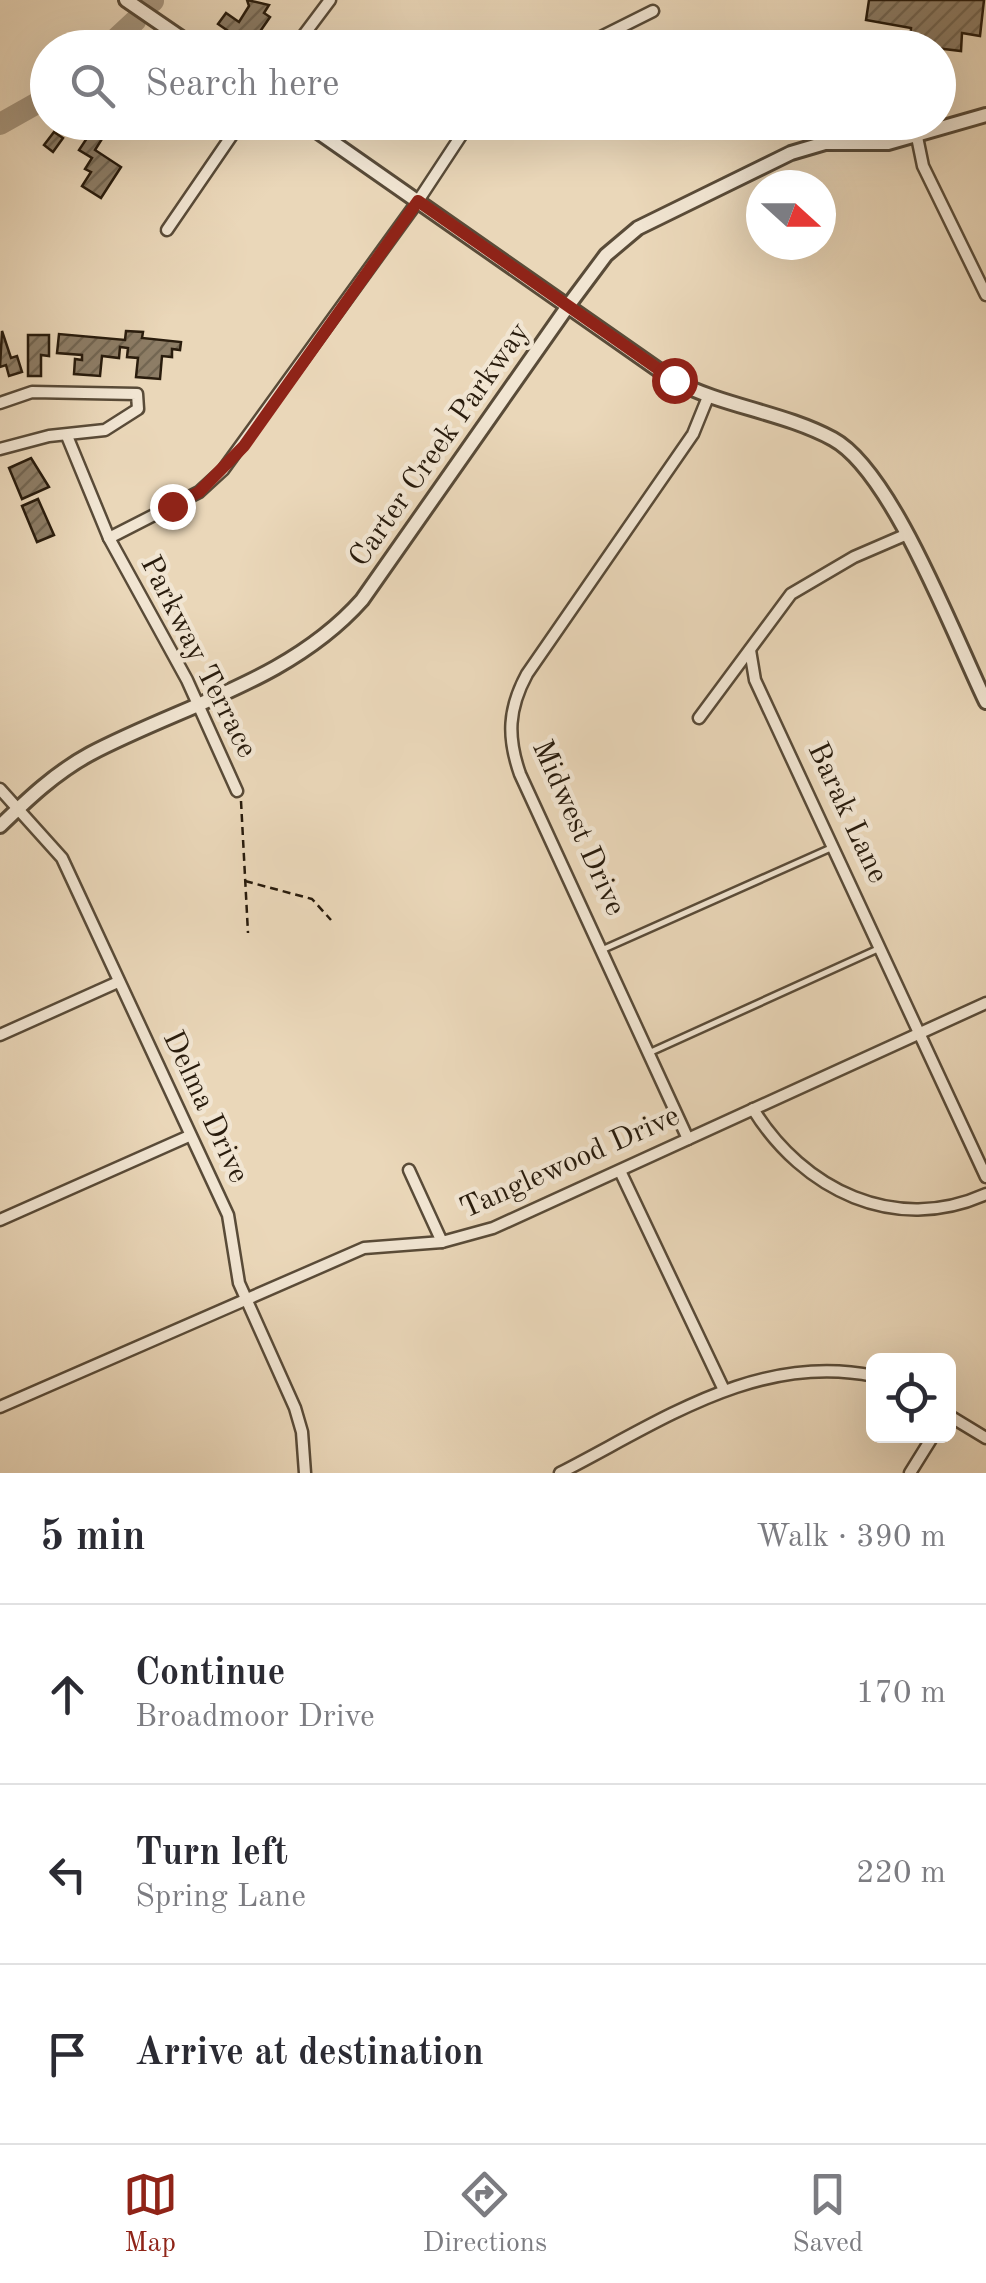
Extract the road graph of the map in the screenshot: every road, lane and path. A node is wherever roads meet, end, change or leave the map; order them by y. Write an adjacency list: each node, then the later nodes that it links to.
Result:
1 (126, 0): 4 (street)
2 (330, 0): 5 (street)
3 (653, 11): 6 (street)
4 (170, 30)
5 (308, 30)
6 (615, 30)
7 (986, 115): 8 (street, Carter Creek Parkway)
8 (956, 125)
9 (229, 140): 15 (street)
10 (330, 140): 14 (street)
11 (458, 140): 14 (street)
12 (902, 140): 17 (street, Carter Creek Parkway)
13 (918, 140): 16 (street)
14 (418, 201): 17 (street); 23 (street)
15 (167, 230)
16 (986, 296)
17 (568, 306): 18 (street); 26 (street, Carter Creek Parkway)
18 (708, 396): 22 (street); 37 (street, Midwest Drive)
19 (0, 402): 20 (street)
20 (67, 436): 21 (street); 23 (street, Parkway Terrace)
21 (0, 449)
22 (905, 534): 24 (street); 25 (street)
23 (109, 538): 26 (street, Parkway Terrace)
24 (750, 650): 27 (street); 32 (street, Barak Lane)
25 (986, 702)
26 (196, 705): 29 (street, Parkway Terrace); 30 (street, Carter Creek Parkway)
27 (699, 718)
28 (0, 789): 30 (street, Delma Drive)
29 (237, 790): 33 (path)
30 (20, 807): 31 (street, Carter Creek Parkway); 38 (street, Delma Drive)
31 (0, 826)
32 (836, 846): 36 (street, Barak Lane); 37 (lane)
33 (244, 881): 34 (path); 35 (path)
34 (331, 920)
35 (248, 932)
36 (882, 947): 41 (street, Barak Lane); 42 (lane)
37 (604, 949): 42 (street, Midwest Drive)
38 (118, 982): 40 (street); 44 (street, Delma Drive)
39 (986, 1003): 41 (street, Tanglewood Drive)
40 (0, 1034)
41 (921, 1034): 43 (street, Tanglewood Drive); 48 (street, Barak Lane)
42 (651, 1052): 45 (street, Midwest Drive)
43 (753, 1109): 45 (street, Tanglewood Drive); 49 (street)
44 (189, 1136): 50 (street); 52 (street, Delma Drive)
45 (688, 1139): 47 (street, Tanglewood Drive)
46 (409, 1170): 51 (street)
47 (620, 1171): 51 (street, Tanglewood Drive); 54 (street)
48 (986, 1176)
49 (986, 1194)
50 (0, 1220)
51 (442, 1242): 52 (street, Tanglewood Drive)
52 (245, 1299): 55 (street, Tanglewood Drive); 59 (street, Delma Drive)
53 (866, 1374): 54 (street)
54 (724, 1390): 60 (street)
55 (0, 1407)
56 (956, 1419): 57 (street)
57 (986, 1438)
58 (929, 1443): 61 (street)
59 (305, 1473)
60 (560, 1473)
61 (910, 1473)

